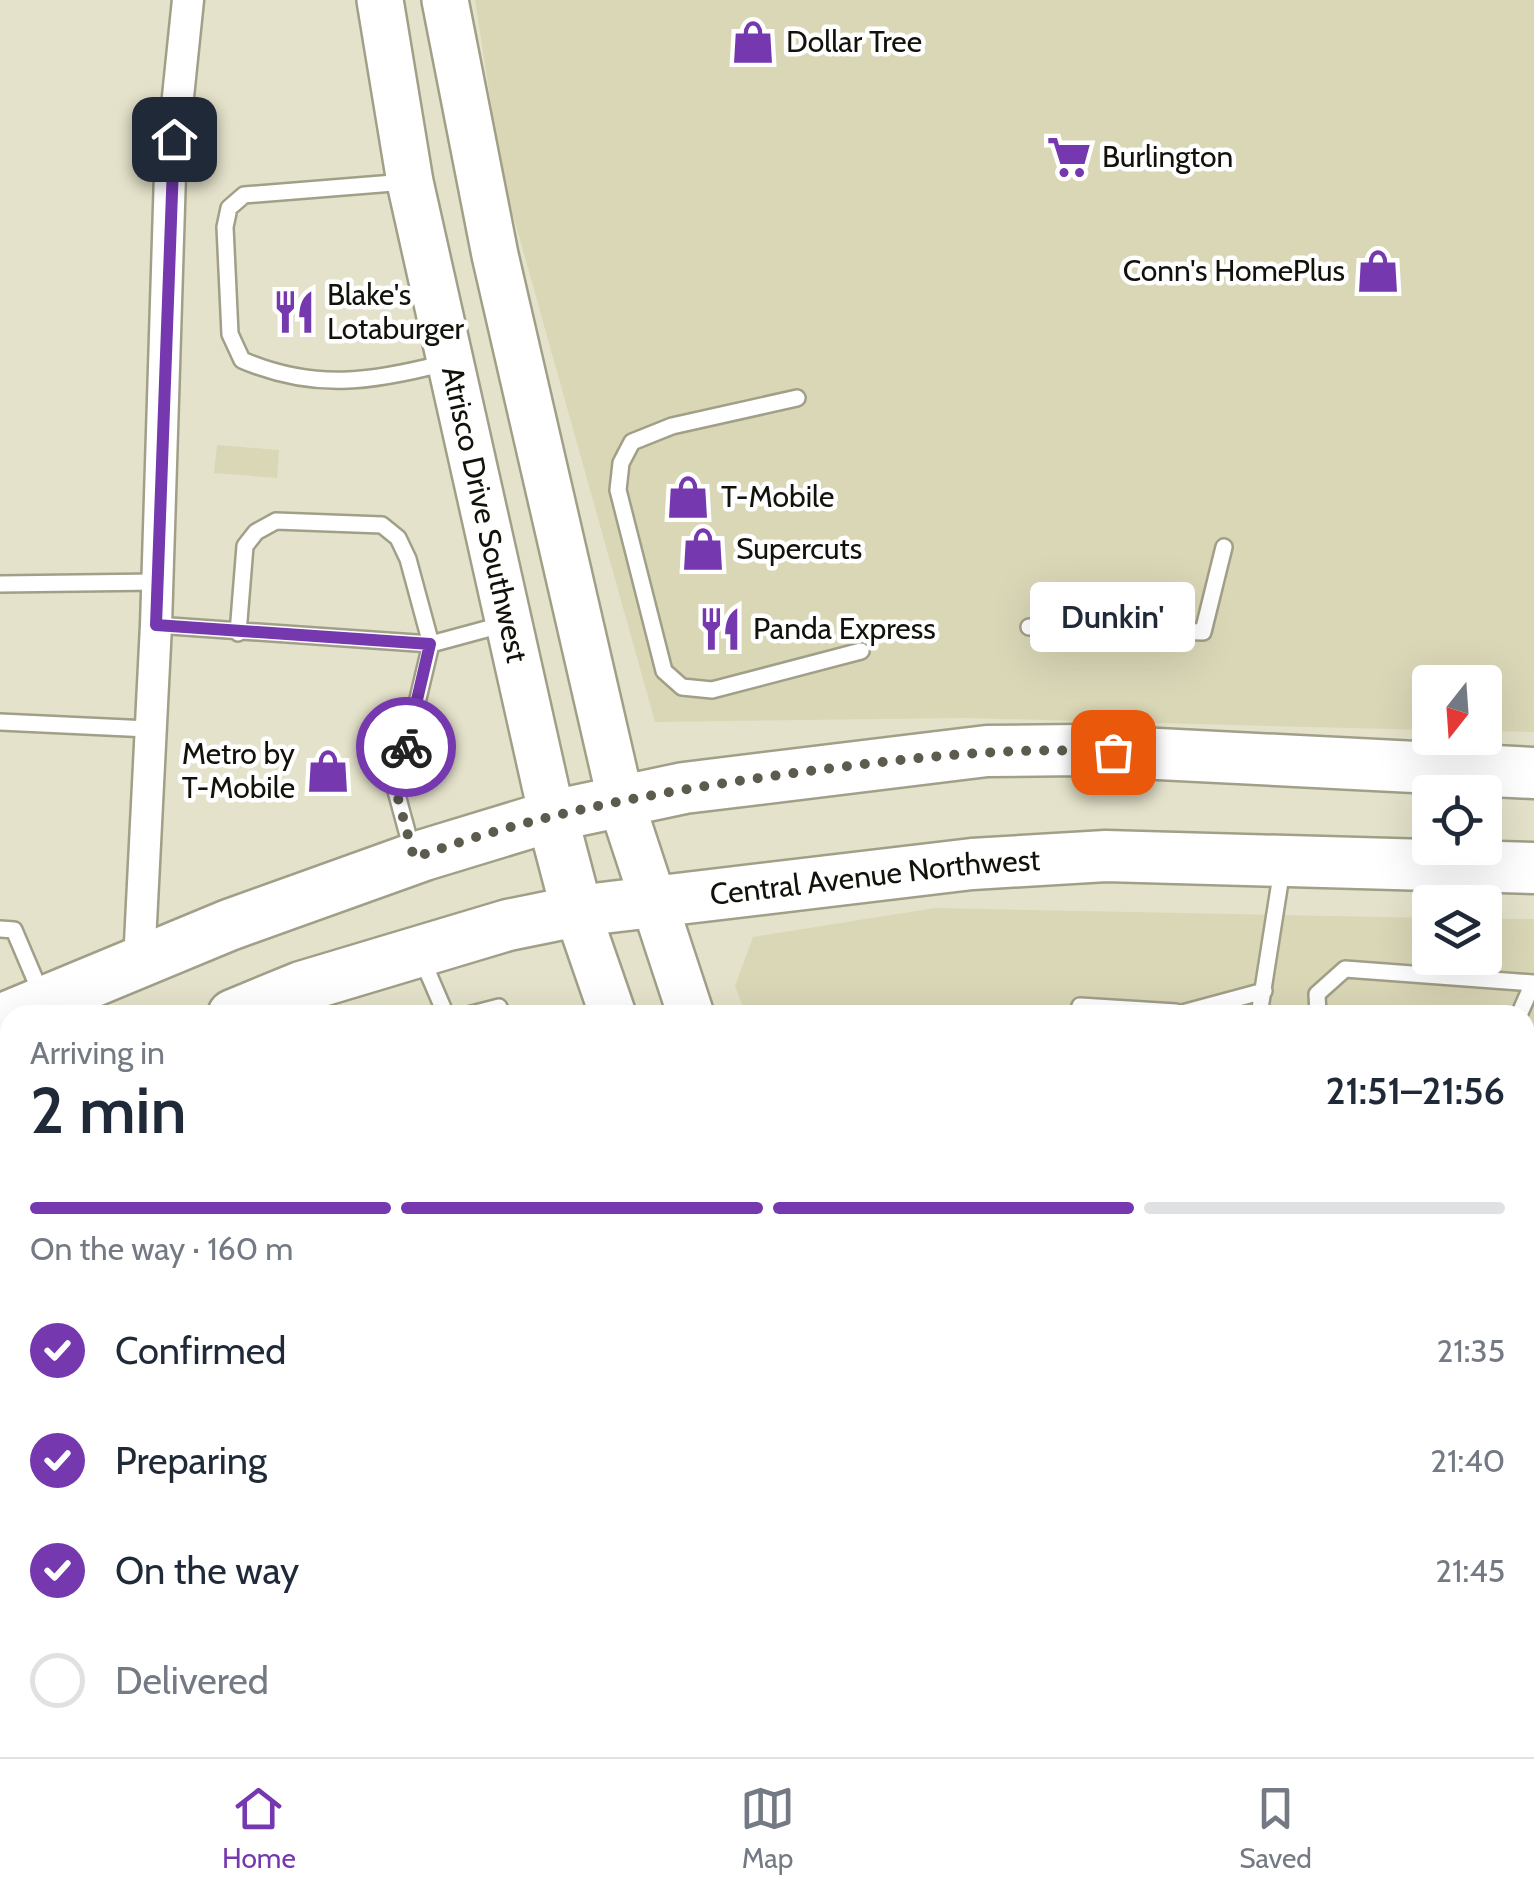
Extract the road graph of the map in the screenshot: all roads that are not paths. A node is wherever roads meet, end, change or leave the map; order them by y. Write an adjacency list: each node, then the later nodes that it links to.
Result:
1 (188, 0): 8 (street)
2 (380, 0): 4 (main road, Atrisco Drive Southwest)
3 (445, 0): 19 (main road)
4 (410, 182): 5 (main road, Atrisco Drive Southwest); 5 (lane)
5 (449, 362): 10 (main road, Atrisco Drive Southwest)
6 (796, 398): 15 (lane)
7 (1224, 547): 12 (lane)
8 (158, 582): 9 (lane); 11 (street)
9 (0, 584)
10 (508, 624): 14 (lane); 20 (main road, Atrisco Drive Southwest)
11 (156, 625): 13 (lane); 17 (street)
12 (1029, 627)
13 (238, 634): 14 (lane); 14 (lane)
14 (430, 644): 21 (lane)
15 (861, 651)
16 (0, 722): 17 (lane)
17 (150, 729): 28 (street)
18 (1534, 773): 19 (main road)
19 (621, 802): 20 (main road); 24 (main road)
20 (552, 816): 21 (main road); 25 (main road, Atrisco Drive Southwest)
21 (414, 858): 28 (main road)
22 (1284, 860): 23 (main road, Central Avenue Northwest); 24 (main road, Central Avenue Northwest); 30 (lane)
23 (1534, 868)
24 (651, 904): 25 (main road, Central Avenue Northwest); 36 (main road)
25 (578, 911): 27 (main road, Central Avenue Northwest); 35 (main road)
26 (0, 929): 31 (lane)
27 (418, 950): 33 (main road, Central Avenue Northwest); 34 (lane)
28 (139, 963): 32 (main road)
29 (1533, 983): 39 (lane)
30 (1264, 992): 37 (lane); 38 (lane)
31 (17, 1005)
32 (37, 1005)
33 (267, 1005)
34 (442, 1005)
35 (610, 1005)
36 (687, 1005)
37 (1211, 1005)
38 (1261, 1005)
39 (1318, 1005)

